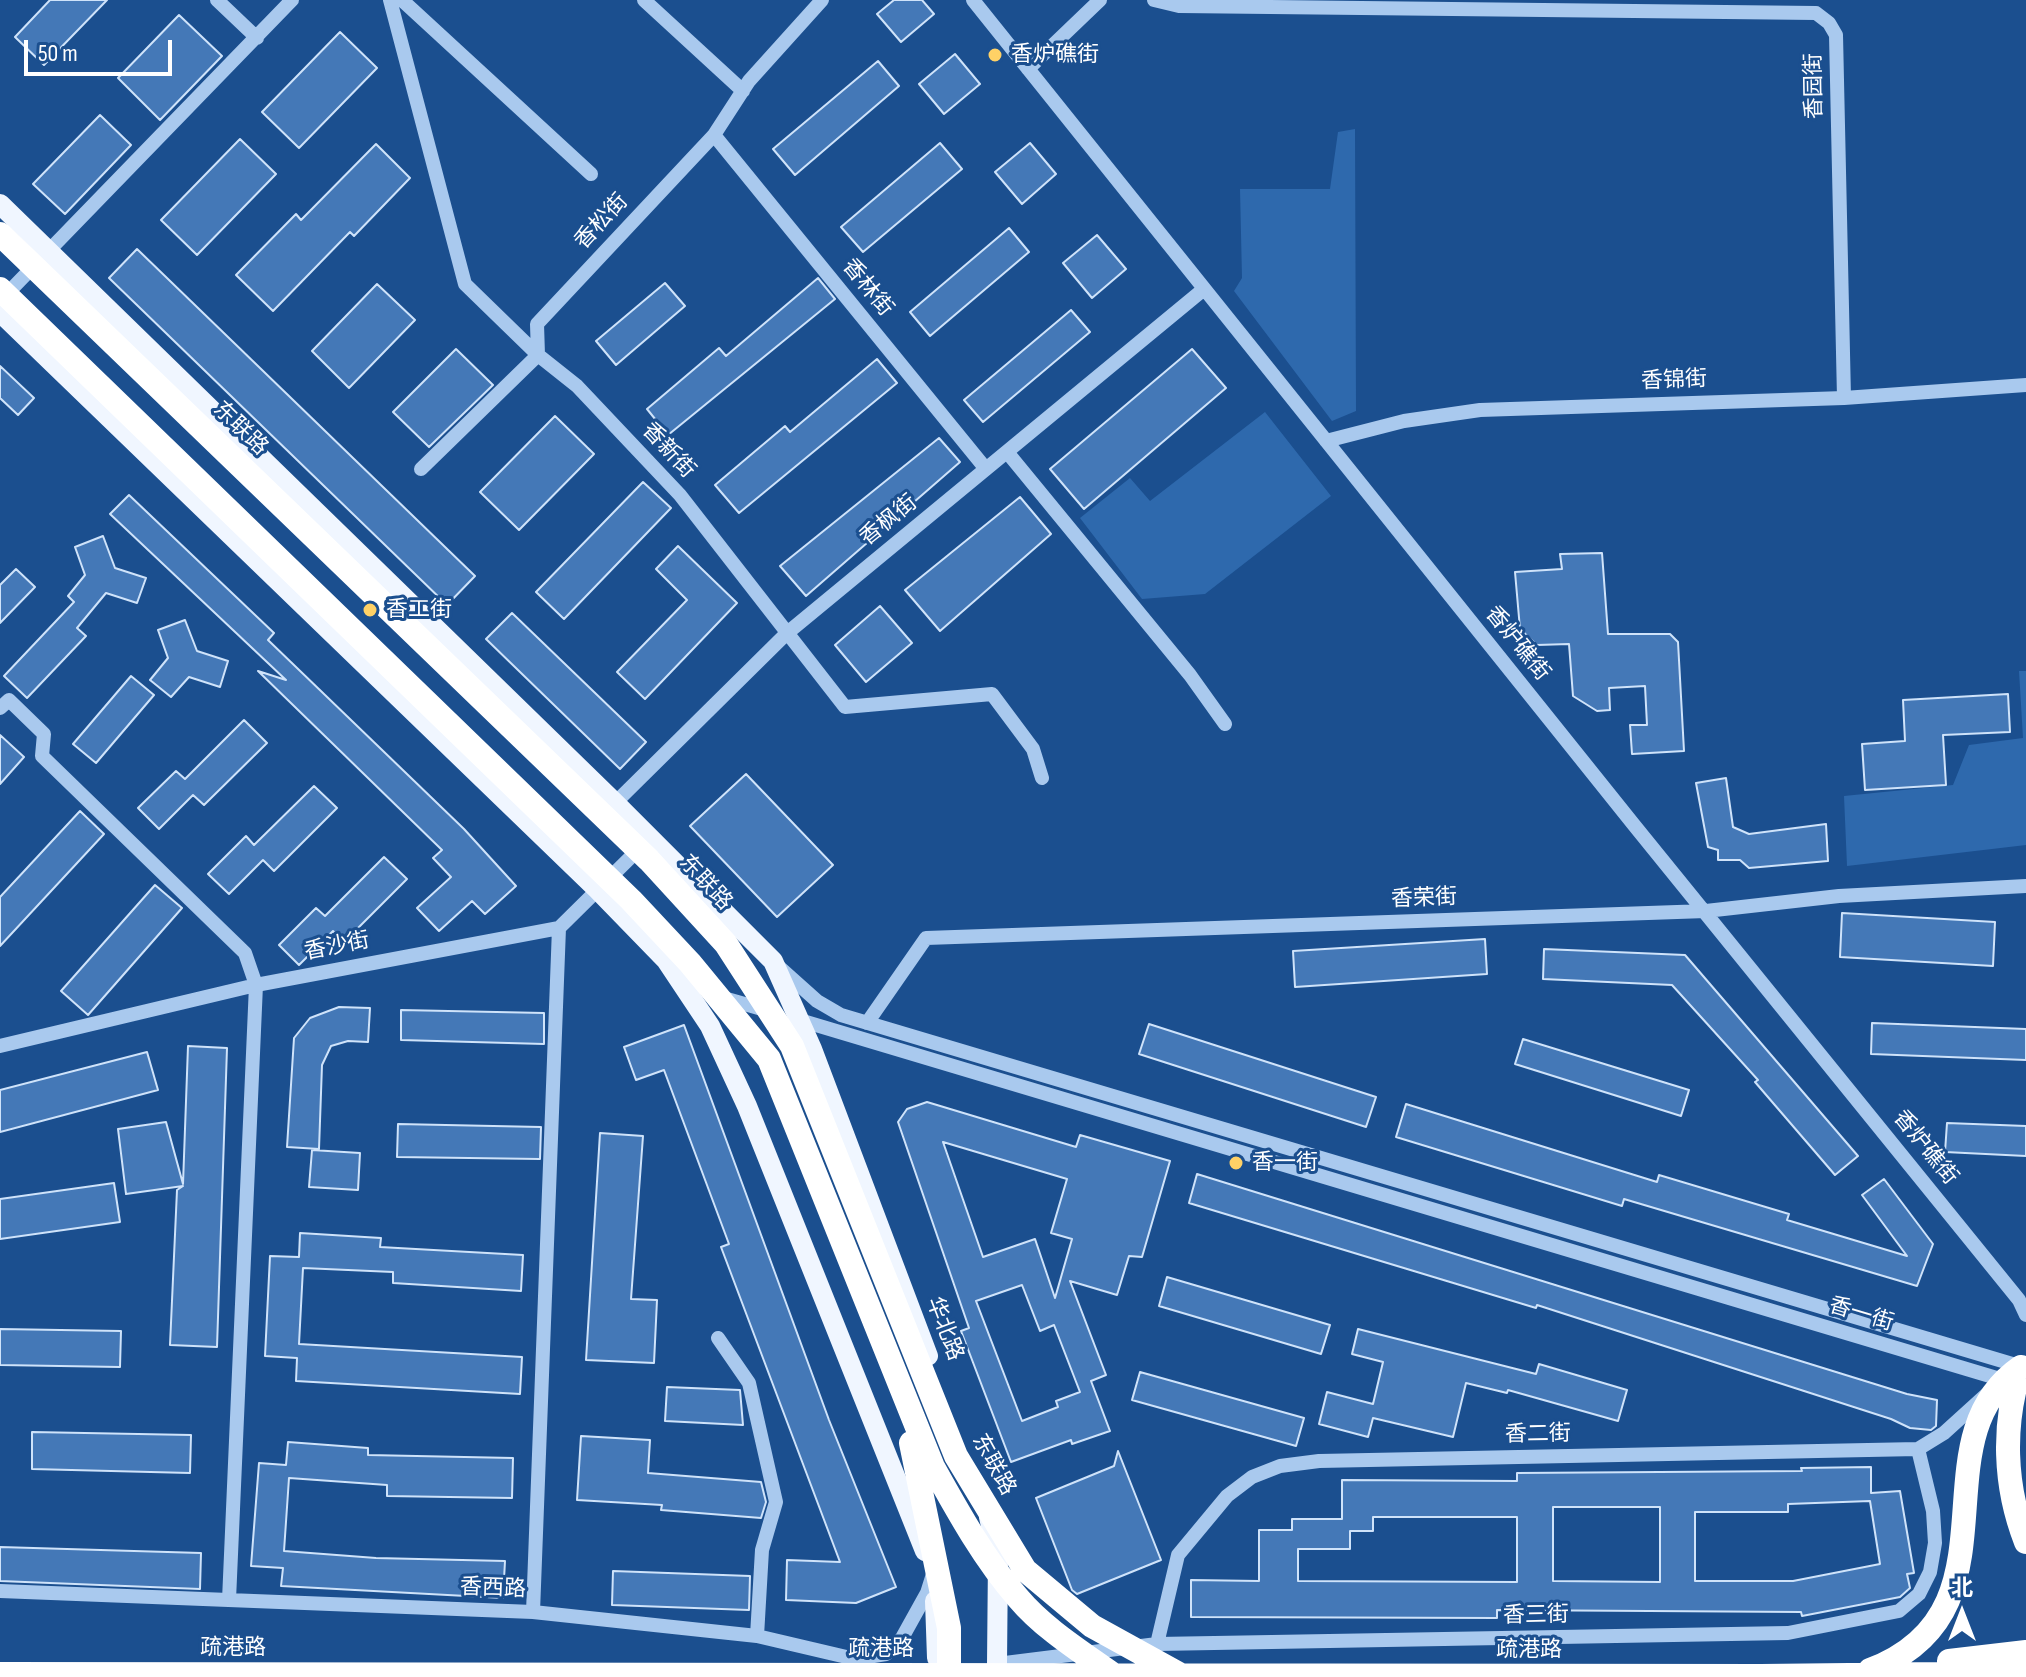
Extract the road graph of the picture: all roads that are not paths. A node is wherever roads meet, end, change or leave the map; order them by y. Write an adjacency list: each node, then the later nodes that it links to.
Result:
1 (217, 0): 10 (street)
2 (292, 0): 10 (street)
3 (390, 0): 22 (street, 香新街)
4 (402, 0): 14 (street)
5 (644, 0): 12 (street)
6 (822, 0): 12 (street, 香松街)
7 (973, 0): 11 (street, 香炉礁街)
8 (1100, 0): 11 (street)
9 (1154, 0): 24 (street, 香园街)
10 (257, 38): 17 (street)
11 (1028, 69): 19 (street, 香炉礁街)
12 (743, 91): 13 (street, 香松街)
13 (714, 135): 22 (street, 香松街); 28 (street, 香林街)
14 (591, 174)
15 (0, 204): 17 (main road)
16 (0, 234): 67 (highway, 东联路)
17 (47, 250): 20 (street); 33 (main road)
18 (0, 289): 48 (highway)
19 (1204, 289): 25 (street, 香炉礁街); 26 (street, 香枫街)
20 (0, 301)
21 (0, 312): 36 (main road)
22 (538, 355): 27 (street); 29 (street, 香新街)
23 (2026, 385): 24 (street, 香锦街)
24 (1844, 398): 25 (street, 香锦街)
25 (1326, 441): 37 (street, 香炉礁街)
26 (1007, 452): 28 (street, 香枫街); 31 (street)
27 (421, 469)
28 (986, 469): 29 (street, 香枫街)
29 (786, 634): 32 (street, 香新街); 33 (street, 香枫街)
30 (0, 708): 41 (street)
31 (1225, 724)
32 (1042, 778)
33 (615, 803): 34 (main road)
34 (651, 838): 36 (street); 39 (main road)
35 (2026, 886): 37 (street, 香荣街)
36 (597, 889): 38 (street); 40 (main road)
37 (1706, 911): 43 (street, 香荣街); 45 (street, 香炉礁街)
38 (559, 928): 41 (street, 香沙街); 54 (street)
39 (773, 961): 42 (main road, 华北路); 43 (street, 香一街)
40 (677, 973): 42 (street, 香一街); 51 (main road)
41 (256, 985): 44 (street, 香沙街); 53 (street)
42 (800, 1020): 47 (street, 香一街); 59 (main road, 华北路)
43 (867, 1023): 47 (street, 香一街)
44 (0, 1046)
45 (2026, 1315)
46 (718, 1338): 55 (street)
47 (2019, 1373): 49 (street); 50 (highway); 64 (highway)
48 (898, 1386): 60 (highway); 66 (highway)
49 (1918, 1449): 56 (street, 香二街); 56 (street, 香三街)
50 (2026, 1542)
51 (933, 1574): 55 (street, 香西路); 60 (main road)
52 (0, 1591): 53 (street, 香西路)
53 (229, 1600): 54 (street, 香西路)
54 (533, 1612): 55 (street, 香西路)
55 (757, 1636)
56 (1157, 1644): 59 (street, 香三街)
57 (2026, 1652): 64 (highway)
58 (0, 1661): 63 (highway)
59 (997, 1664)
60 (943, 1667)
61 (2026, 1673): 64 (highway)
62 (0, 1674): 63 (highway, 疏港路)
63 (43, 1674): 65 (highway, 疏港路)
64 (1857, 1675): 65 (highway, 疏港路)
65 (1761, 1676)
66 (1117, 1677)
67 (1193, 1677)

